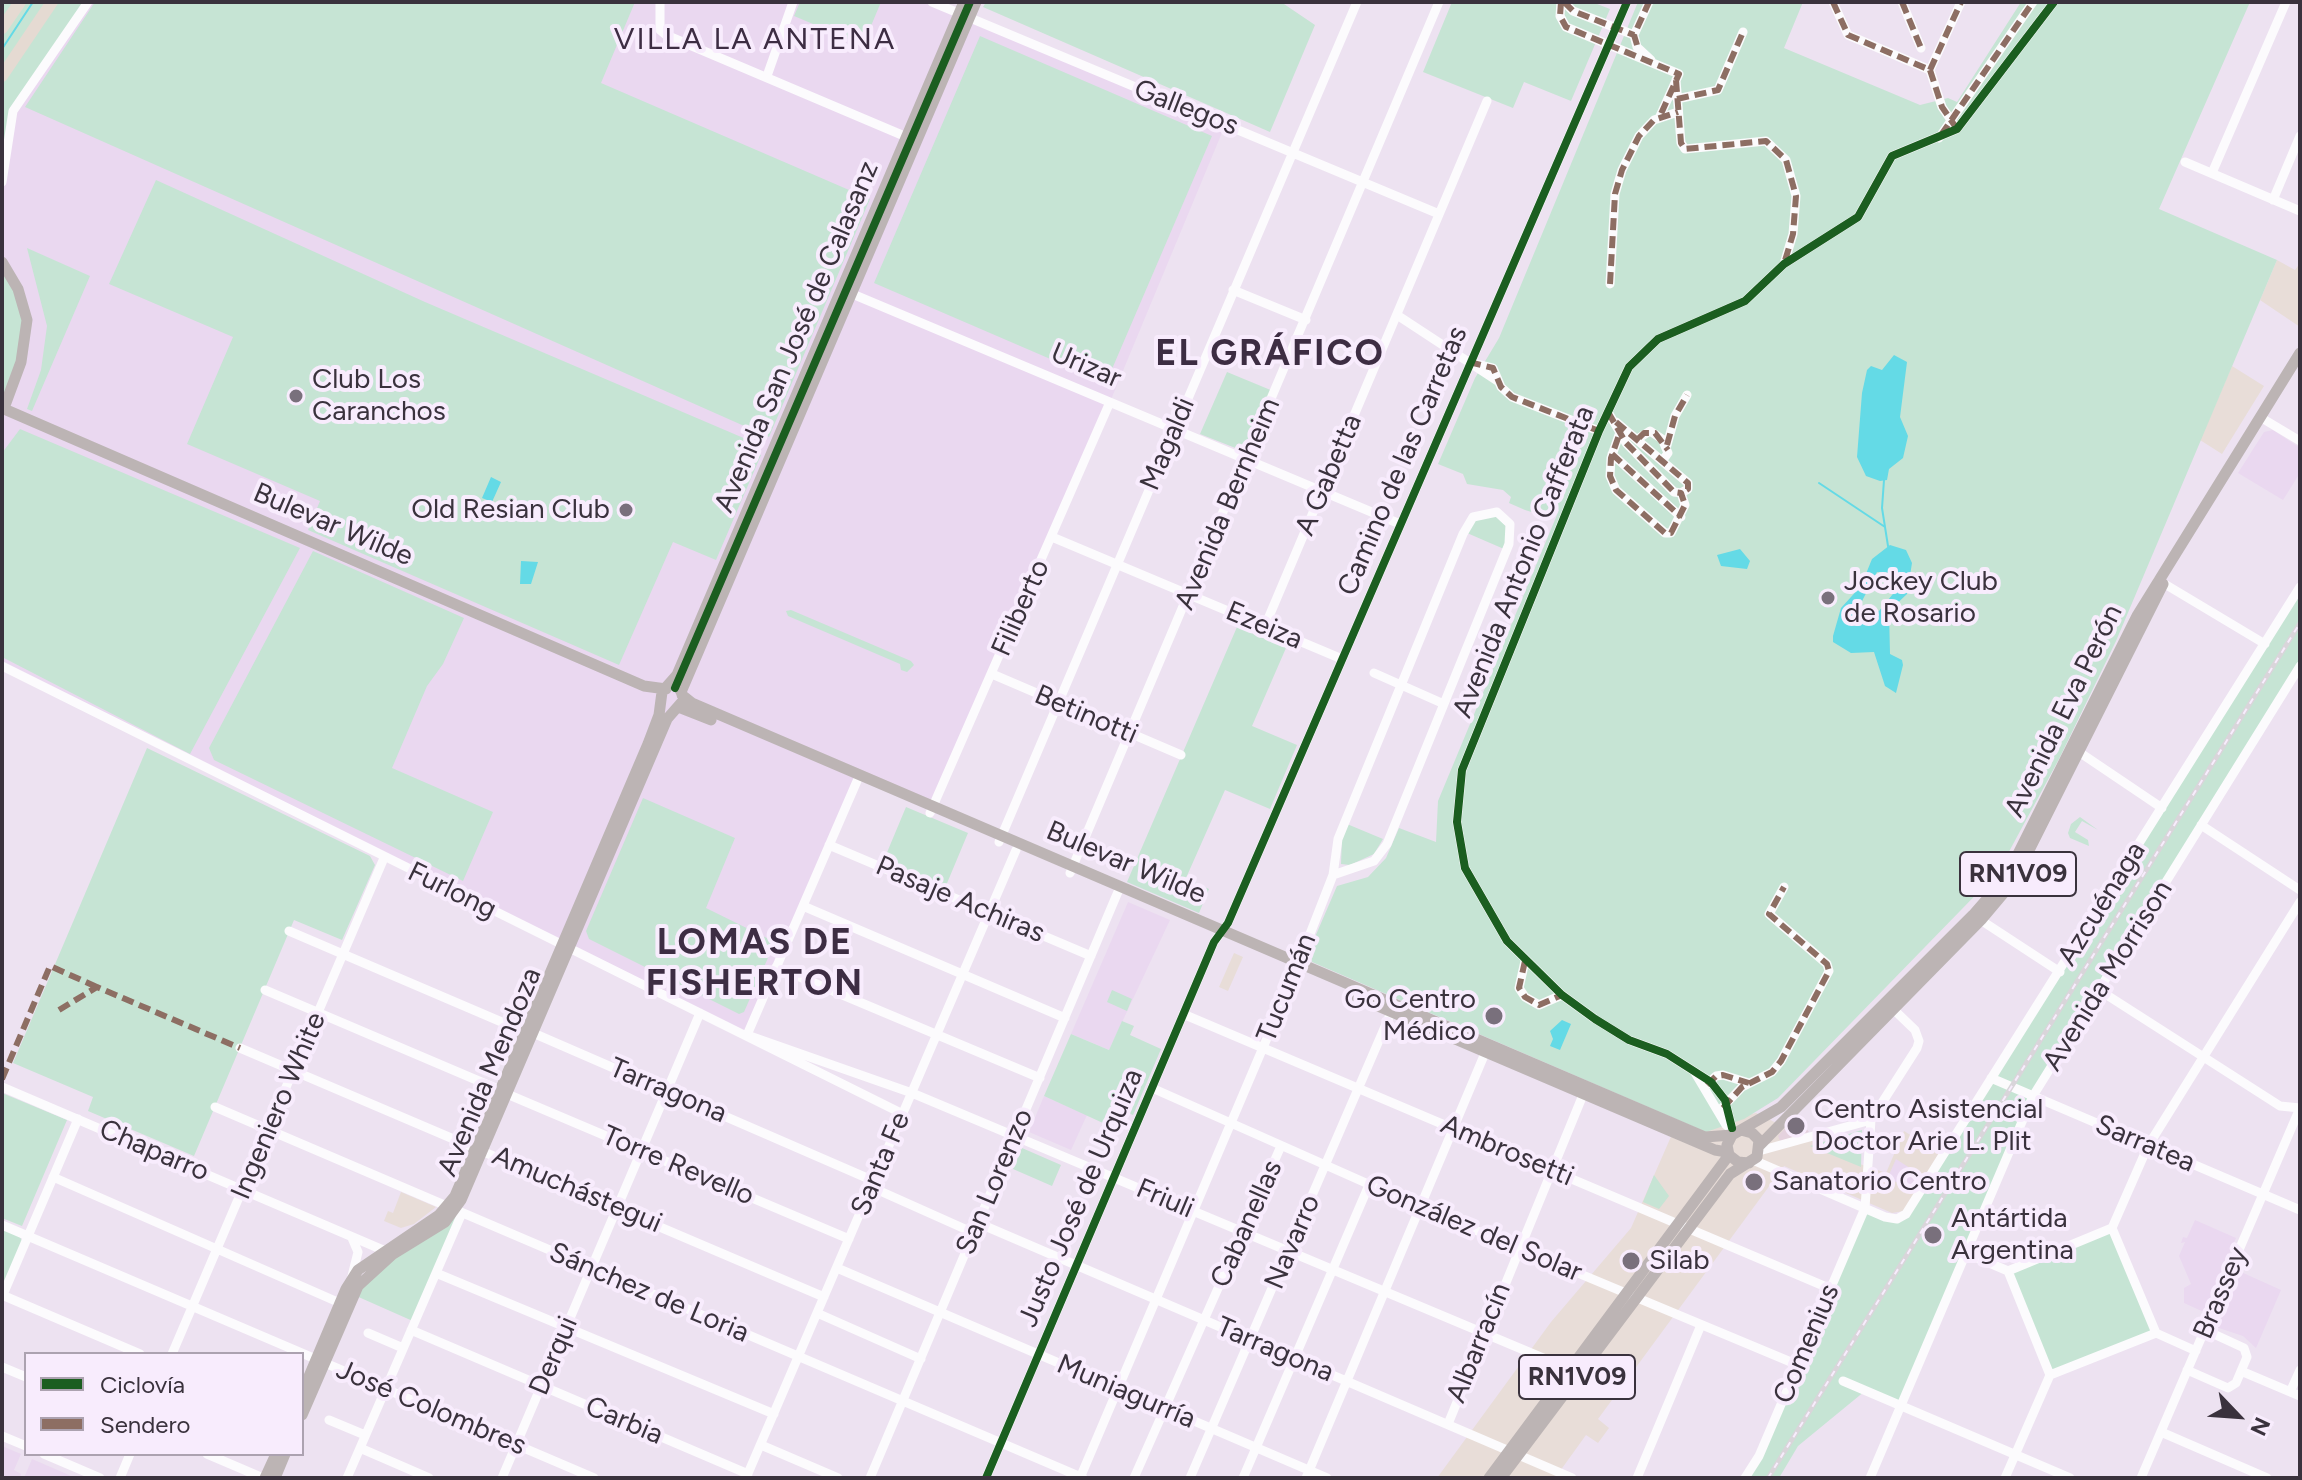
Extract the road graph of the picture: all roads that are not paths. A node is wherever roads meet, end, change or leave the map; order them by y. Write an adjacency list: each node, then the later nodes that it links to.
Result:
1 (20, 2): 20 (highway)
2 (52, 2): 24 (highway)
3 (88, 2): 47 (street)
4 (660, 2): 31 (street)
5 (793, 2): 31 (street)
6 (932, 2): 19 (street, Gallegos)
7 (976, 2): 19 (main road, Avenida San José de Calasanz)
8 (1357, 2): 43 (street, Magaldi)
9 (1439, 2): 46 (street, Avenida Bernheim)
10 (1562, 2): 21 (street); 27 (street)
11 (1627, 2): 21 (street, Camino de las Carretas)
12 (1649, 2): 23 (street)
13 (1833, 2): 28 (street)
14 (1902, 2): 25 (street)
15 (1961, 2): 26 (street)
16 (2033, 2): 38 (street)
17 (2054, 2): 39 (street, Avenida Antonio Cafferata)
18 (2286, 2): 45 (street)
19 (964, 11): 42 (main road, Avenida San José de Calasanz); 43 (street, Gallegos)
20 (2, 28)
21 (1616, 28): 23 (street); 61 (street, Camino de las Carretas)
22 (1743, 32): 34 (street)
23 (1634, 35): 27 (street)
24 (22, 45): 30 (highway); 33 (highway)
25 (1921, 48): 26 (street); 28 (street)
26 (1937, 55): 29 (street)
27 (1643, 58): 32 (street)
28 (1915, 63): 29 (street)
29 (1930, 70): 38 (street)
30 (2, 76)
31 (767, 76): 42 (street)
32 (1676, 80): 34 (street); 37 (street)
33 (2, 84)
34 (1677, 99): 36 (street)
35 (1487, 101): 50 (street, A Gabetta)
36 (1678, 112): 37 (street); 51 (street)
37 (1660, 116): 55 (street)
38 (1949, 119): 39 (street); 41 (street)
39 (1957, 129): 41 (street, Avenida Antonio Cafferata)
40 (2300, 136): 48 (street)
41 (1939, 138): 52 (street, Avenida Antonio Cafferata)
42 (911, 139): 57 (main road, Avenida San José de Calasanz)
43 (1292, 151): 46 (street, Gallegos); 56 (street, Magaldi)
44 (2185, 162): 45 (street)
45 (2212, 173): 48 (street)
46 (1363, 181): 50 (street, Gallegos); 59 (street, Avenida Bernheim)
47 (2, 182)
48 (2273, 200): 49 (street)
49 (2300, 211)
50 (1439, 214): 58 (street, A Gabetta)
51 (1793, 234): 52 (street); 54 (street)
52 (1805, 248): 54 (street, Avenida Antonio Cafferata)
53 (2, 262): 64 (main road)
54 (1784, 264): 65 (street, Avenida Antonio Cafferata)
55 (1610, 284)
56 (1233, 290): 59 (street); 68 (street, Magaldi)
57 (846, 291): 63 (street, Urizar); 94 (main road, Avenida San José de Calasanz)
58 (1397, 315): 61 (street); 77 (street, A Gabetta)
59 (1306, 320): 75 (street, Avenida Bernheim)
60 (2300, 353): 66 (main road, Avenida Eva Perón / RN1V09)
61 (1469, 362): 69 (street); 80 (street, Camino de las Carretas)
62 (1687, 395): 73 (street)
63 (1110, 402): 68 (street, Urizar); 81 (street, Filiberto)
64 (3, 410): 94 (main road, Bulevar Wilde)
65 (1608, 412): 67 (street); 69 (street, Avenida Antonio Cafferata)
66 (2260, 417): 72 (street); 83 (main road, Avenida Eva Perón / RN1V09)
67 (1616, 422): 70 (street); 71 (street)
68 (1175, 429): 75 (street, Urizar); 82 (street, Magaldi)
69 (1599, 431): 122 (street, Avenida Antonio Cafferata)
70 (1619, 435): 74 (street); 78 (street)
71 (1639, 438): 73 (street); 76 (street)
72 (2300, 441)
73 (1667, 445): 76 (street)
74 (1612, 454): 79 (street); 79 (street)
75 (1247, 459): 77 (street, Urizar); 85 (street, Avenida Bernheim)
76 (1663, 460): 78 (street)
77 (1322, 491): 80 (street, Urizar); 86 (street, A Gabetta)
78 (1681, 493): 79 (street)
79 (1681, 517)
80 (1400, 524): 88 (street, Camino de las Carretas)
81 (1052, 537): 82 (street, Ezeiza); 92 (street, Filiberto)
82 (1117, 564): 85 (street, Ezeiza); 95 (street, Magaldi)
83 (2161, 581): 87 (street); 98 (main road, Avenida Eva Perón / RN1V09)
84 (2300, 587): 87 (street, Azcuénaga)
85 (1189, 595): 86 (street, Ezeiza); 97 (street, Avenida Bernheim)
86 (1265, 626): 88 (street, Ezeiza)
87 (2265, 644): 101 (street, Azcuénaga)
88 (1342, 659): 118 (street, Camino de las Carretas)
89 (2, 666): 107 (street, Furlong)
90 (2300, 666): 103 (street, Avenida Morrison)
91 (1374, 673): 93 (street)
92 (992, 674): 95 (street, Betinotti); 102 (street, Filiberto)
93 (1400, 686): 96 (street); 96 (street, Tucumán); 109 (street, Tucumán)
94 (671, 698): 100 (main road, Bulevar Wilde); 102 (main road, Bulevar Wilde); 119 (main road, Avenida Mendoza)
95 (1058, 702): 97 (street, Betinotti); 104 (street, Magaldi)
96 (1444, 704): 109 (street)
97 (1130, 733): 99 (street, Betinotti); 108 (street, Avenida Bernheim)
98 (2077, 750): 101 (street); 116 (main road, Avenida Eva Perón / RN1V09)
99 (1181, 755)
100 (857, 781): 102 (main road, Bulevar Wilde); 105 (street)
101 (2162, 808): 125 (street, Azcuénaga)
102 (932, 810): 104 (main road, Bulevar Wilde)
103 (2201, 825): 112 (street); 128 (street, Avenida Morrison)
104 (1000, 839): 106 (main road, Bulevar Wilde); 108 (main road, Bulevar Wilde)
105 (829, 845): 114 (street); 115 (street, Pasaje Achiras)
106 (1016, 850): 108 (main road, Bulevar Wilde); 115 (street, Santa Fe)
107 (384, 858): 119 (street, Furlong); 120 (street, Ingeniero White)
108 (1071, 870): 111 (main road, Bulevar Wilde)
109 (1333, 875): 123 (street, Tucumán)
110 (1784, 887): 146 (street)
111 (1119, 890): 118 (main road, Bulevar Wilde); 121 (street, San Lorenzo)
112 (2300, 890)
113 (2300, 902): 142 (street)
114 (803, 906): 124 (street); 126 (street)
115 (990, 912): 121 (street, Pasaje Achiras); 126 (street, Santa Fe)
116 (1977, 917): 125 (street); 130 (main road, Avenida Eva Perón / RN1V09)
117 (289, 931): 120 (street, Tarragona)
118 (1220, 933): 123 (main road, Bulevar Wilde); 134 (street, Justo José de Urquiza)
119 (567, 945): 133 (street, Furlong); 136 (main road, Avenida Mendoza)
120 (343, 954): 132 (street, Ingeniero White); 136 (street, Tarragona)
121 (1091, 956): 135 (street, San Lorenzo)
122 (1525, 961): 129 (street, Avenida Antonio Cafferata); 129 (street)
123 (1296, 966): 131 (main road, Bulevar Wilde); 139 (street, Tucumán)
124 (776, 967): 137 (street); 138 (street)
125 (2060, 972): 145 (street, Azcuénaga)
126 (963, 975): 135 (street); 138 (street, Santa Fe)
127 (265, 990): 132 (street, Torre Revello)
128 (2099, 990): 142 (street); 155 (street, Avenida Morrison)
129 (1562, 995): 147 (street, Avenida Antonio Cafferata)
130 (1889, 1004): 161 (street); 165 (main road, Avenida Eva Perón / RN1V09); 172 (main road, Avenida Eva Perón / RN1V09)
131 (1393, 1008): 141 (main road, Bulevar Wilde); 150 (street, Navarro)
132 (318, 1013): 143 (street, Ingeniero White); 153 (street, Torre Revello)
133 (700, 1013): 137 (street, Furlong); 151 (street, Derqui)
134 (1183, 1014): 139 (street, Ambrosetti); 149 (street, Justo José de Urquiza)
135 (1065, 1018): 144 (street, San Lorenzo)
136 (529, 1033): 151 (street, Tarragona); 153 (main road, Avenida Mendoza)
137 (747, 1035): 154 (street, Friuli); 159 (street, Furlong)
138 (937, 1036): 144 (street); 154 (street, Santa Fe)
139 (1263, 1047): 150 (street, Ambrosetti); 162 (street, Tucumán)
140 (240, 1048): 143 (street, Amuchástegui)
141 (1487, 1048): 152 (main road, Bulevar Wilde); 163 (street)
142 (2203, 1057): 158 (street); 168 (street)
143 (294, 1070): 164 (street, Ingeniero White); 169 (street, Amuchástegui)
144 (1040, 1078): 166 (street, San Lorenzo)
145 (1991, 1078): 155 (street, Sarratea); 183 (street, Azcuénaga)
146 (1749, 1083): 147 (street); 157 (street)
147 (1707, 1084): 157 (street, Avenida Antonio Cafferata)
148 (2, 1087): 160 (street, Chaparro)
149 (1152, 1088): 162 (street, González del Solar); 176 (street, Justo José de Urquiza)
150 (1358, 1088): 163 (street, Ambrosetti); 173 (street, Navarro)
151 (667, 1090): 170 (street, Derqui); 178 (street, Tarragona)
152 (1585, 1090): 165 (main road, Bulevar Wilde); 171 (main road, Bulevar Wilde); 174 (street, Albarracín)
153 (504, 1092): 169 (main road, Avenida Mendoza); 170 (street, Torre Revello)
154 (912, 1093): 159 (street, Santa Fe); 166 (street, Friuli)
155 (2033, 1096): 168 (street, Sarratea); 199 (street, Avenida Morrison)
156 (215, 1107): 164 (street, Sánchez de Loria)
157 (1724, 1108): 165 (street, Avenida Antonio Cafferata)
158 (2300, 1108): 180 (street, Brassey)
159 (903, 1114): 178 (street, Santa Fe)
160 (78, 1119): 175 (street); 179 (street, Chaparro)
161 (1871, 1120): 172 (street); 183 (street, Comenius)
162 (1231, 1123): 167 (street, González del Solar); 186 (street, Tucumán)
163 (1453, 1128): 174 (street, Ambrosetti); 181 (street)
164 (269, 1130): 179 (street, Ingeniero White); 184 (street, Sánchez de Loria)
165 (1735, 1132): 171 (main road, RN1V09); 172 (main road)
166 (1015, 1137): 176 (street, Friuli); 188 (street, San Lorenzo)
167 (1281, 1146): 173 (street, González del Solar); 191 (street, Cabanellas)
168 (2148, 1146): 180 (street, Sarratea); 190 (street)
169 (480, 1148): 182 (street, Amuchástegui); 184 (main road, Avenida Mendoza)
170 (641, 1151): 182 (street, Derqui); 194 (street, Torre Revello)
171 (1728, 1153): 172 (main road, Bulevar Wilde); 189 (main road, Avenida Eva Perón / RN1V09)
172 (1756, 1154): 183 (street); 189 (main road, Avenida Eva Perón / RN1V09)
173 (1325, 1166): 177 (street, González del Solar); 197 (street, Navarro)
174 (1550, 1170): 189 (street, Ambrosetti); 195 (street, Albarracín)
175 (53, 1177): 192 (street); 196 (street)
176 (1114, 1177): 186 (street, Friuli); 200 (street, Justo José de Urquiza)
177 (1369, 1185): 181 (street, González del Solar); 203 (street)
178 (871, 1187): 188 (street, Tarragona); 194 (street, Santa Fe)
179 (243, 1190): 193 (street, Chaparro); 196 (street, Ingeniero White)
180 (2263, 1194): 185 (street, Sarratea); 221 (street, Brassey)
181 (1420, 1207): 195 (street, González del Solar); 208 (street)
182 (617, 1208): 201 (street, Derqui); 211 (street, Amuchástegui)
183 (1865, 1208): 207 (street, Comenius)
184 (455, 1210): 198 (main road, Avenida Mendoza); 201 (street, Sánchez de Loria); 205 (street)
185 (2300, 1210)
186 (1193, 1211): 191 (street, Friuli); 212 (street, Tucumán)
187 (2, 1225): 192 (street, José Colombres)
188 (976, 1228): 200 (street, Tarragona); 216 (street, San Lorenzo)
189 (1684, 1228): 207 (street, Ambrosetti); 210 (main road, Avenida Eva Perón / RN1V09)
190 (2112, 1228): 204 (street); 223 (street)
191 (1243, 1232): 197 (street, Friuli); 217 (street, Cabanellas)
192 (28, 1236): 209 (street); 214 (street, José Colombres)
193 (349, 1236): 198 (street, Chaparro); 206 (street)
194 (849, 1239): 202 (street, Santa Fe)
195 (1518, 1247): 210 (street, González del Solar); 224 (street, Albarracín)
196 (218, 1249): 213 (street); 214 (street, Ingeniero White)
197 (1289, 1251): 203 (street, Friuli); 225 (street, Navarro)
198 (388, 1252): 206 (main road, Avenida Mendoza); 236 (main road, Avenida Mendoza)
199 (1966, 1253): 204 (street); 253 (street, Avenida Morrison)
200 (1076, 1265): 212 (street, Tarragona); 232 (street, Justo José de Urquiza)
201 (591, 1268): 219 (street, Derqui); 233 (street, Sánchez de Loria)
202 (837, 1268): 211 (street, Santa Fe); 216 (street, Muniagurría)
203 (1333, 1270): 208 (street, Friuli); 235 (street)
204 (2008, 1271): 243 (street)
205 (436, 1273): 219 (street); 220 (street)
206 (350, 1281): 213 (main road, Avenida Mendoza)
207 (1831, 1289): 237 (street, Comenius)
208 (1384, 1292): 224 (street, Friuli); 245 (street)
209 (2, 1296): 228 (street)
210 (1632, 1296): 218 (street, González del Solar); 241 (main road, Avenida Eva Perón / RN1V09)
211 (824, 1297): 215 (street, Santa Fe)
212 (1156, 1300): 217 (street, Tarragona); 248 (street, Tucumán)
213 (340, 1303): 236 (main road, Avenida Mendoza)
214 (192, 1307): 229 (street, Ingeniero White); 230 (street, José Colombres)
215 (817, 1313): 233 (street, Santa Fe); 234 (street)
216 (941, 1313): 232 (street, Muniagurría); 234 (street, San Lorenzo)
217 (1204, 1320): 225 (street, Tarragona); 254 (street, Cabanellas)
218 (1701, 1325): 237 (street, González del Solar); 298 (street)
219 (566, 1328): 247 (street, Derqui); 256 (street)
220 (411, 1330): 226 (street); 247 (street, Carbia)
221 (2205, 1330): 227 (street, Brassey); 242 (street)
222 (368, 1333): 226 (street)
223 (2156, 1333): 227 (street); 243 (street)
224 (1483, 1334): 241 (street, Friuli); 258 (street, Albarracín)
225 (1250, 1341): 235 (street, Tarragona); 259 (street, Navarro)
226 (403, 1348): 250 (street)
227 (2196, 1351): 239 (street, Brassey)
228 (135, 1352)
229 (173, 1352)
230 (299, 1352)
231 (304, 1354): 236 (street, José Colombres)
232 (1038, 1355): 248 (street, Muniagurría); 263 (street, Justo José de Urquiza)
233 (799, 1356): 252 (street, Sánchez de Loria); 256 (street, Santa Fe)
234 (921, 1359): 252 (street, San Lorenzo)
235 (1294, 1359): 245 (street, Tarragona); 267 (street)
236 (320, 1361): 249 (main road, Avenida Mendoza); 250 (street, José Colombres); 255 (main road, Avenida Mendoza)
237 (1798, 1365): 299 (street, Comenius)
238 (2, 1367): 244 (street)
239 (2187, 1370): 242 (street); 260 (street, Brassey)
240 (2300, 1370): 251 (street)
241 (1575, 1371): 269 (main road, Avenida Eva Perón / RN1V09)
242 (2241, 1371): 251 (street)
243 (2050, 1375): 270 (street)
244 (24, 1376)
245 (1346, 1381): 258 (street, Tarragona); 276 (street)
246 (1843, 1381): 253 (street)
247 (541, 1386): 265 (street, Derqui); 277 (street, Carbia)
248 (1118, 1388): 254 (street, Muniagurría); 290 (street, Tucumán)
249 (304, 1389)
250 (386, 1389): 261 (street); 265 (street, José Colombres)
251 (2295, 1394)
252 (903, 1401): 263 (street, Sánchez de Loria); 288 (street, San Lorenzo)
253 (1900, 1406): 270 (street); 300 (street, Avenida Morrison)
254 (1165, 1408): 259 (street, Muniagurría); 291 (street, Cabanellas)
255 (304, 1409)
256 (774, 1414): 266 (street, Santa Fe)
257 (329, 1420): 261 (street)
258 (1448, 1424): 269 (street, Tarragona)
259 (1212, 1428): 267 (street, Muniagurría); 292 (street, Navarro)
260 (2161, 1432): 278 (street); 303 (street, Brassey)
261 (365, 1435): 268 (street)
262 (2, 1436): 264 (street)
263 (1001, 1443): 289 (street, Justo José de Urquiza); 290 (street, Sánchez de Loria)
264 (24, 1445)
265 (516, 1445): 285 (street, Derqui); 286 (street, José Colombres)
266 (761, 1445): 277 (street, Santa Fe); 287 (street)
267 (1256, 1447): 276 (street, Muniagurría); 293 (street)
268 (360, 1448): 283 (street); 284 (street)
269 (1513, 1454): 295 (main road, Avenida Eva Perón / RN1V09); 296 (main road, Avenida Eva Perón / RN1V09); 297 (street, Tarragona)
270 (2015, 1455): 301 (street); 302 (street)
271 (49, 1456): 279 (street)
272 (129, 1456): 280 (street)
273 (212, 1456): 281 (street)
274 (275, 1456): 281 (main road)
275 (284, 1456): 282 (main road)
276 (1308, 1474): 294 (street, Muniagurría)
277 (747, 1476)
278 (2259, 1477)
279 (100, 1478)
280 (120, 1478)
281 (264, 1478)
282 (275, 1478)
283 (347, 1478)
284 (429, 1478)
285 (502, 1478)
286 (594, 1478)
287 (838, 1478)
288 (870, 1478)
289 (986, 1478)
290 (1081, 1478)
291 (1134, 1478)
292 (1190, 1478)
293 (1243, 1478)
294 (1327, 1478)
295 (1489, 1478)
296 (1501, 1478)
297 (1572, 1478)
298 (1637, 1478)
299 (1745, 1478)
300 (1870, 1478)
301 (2005, 1478)
302 (2070, 1478)
303 (2141, 1478)

